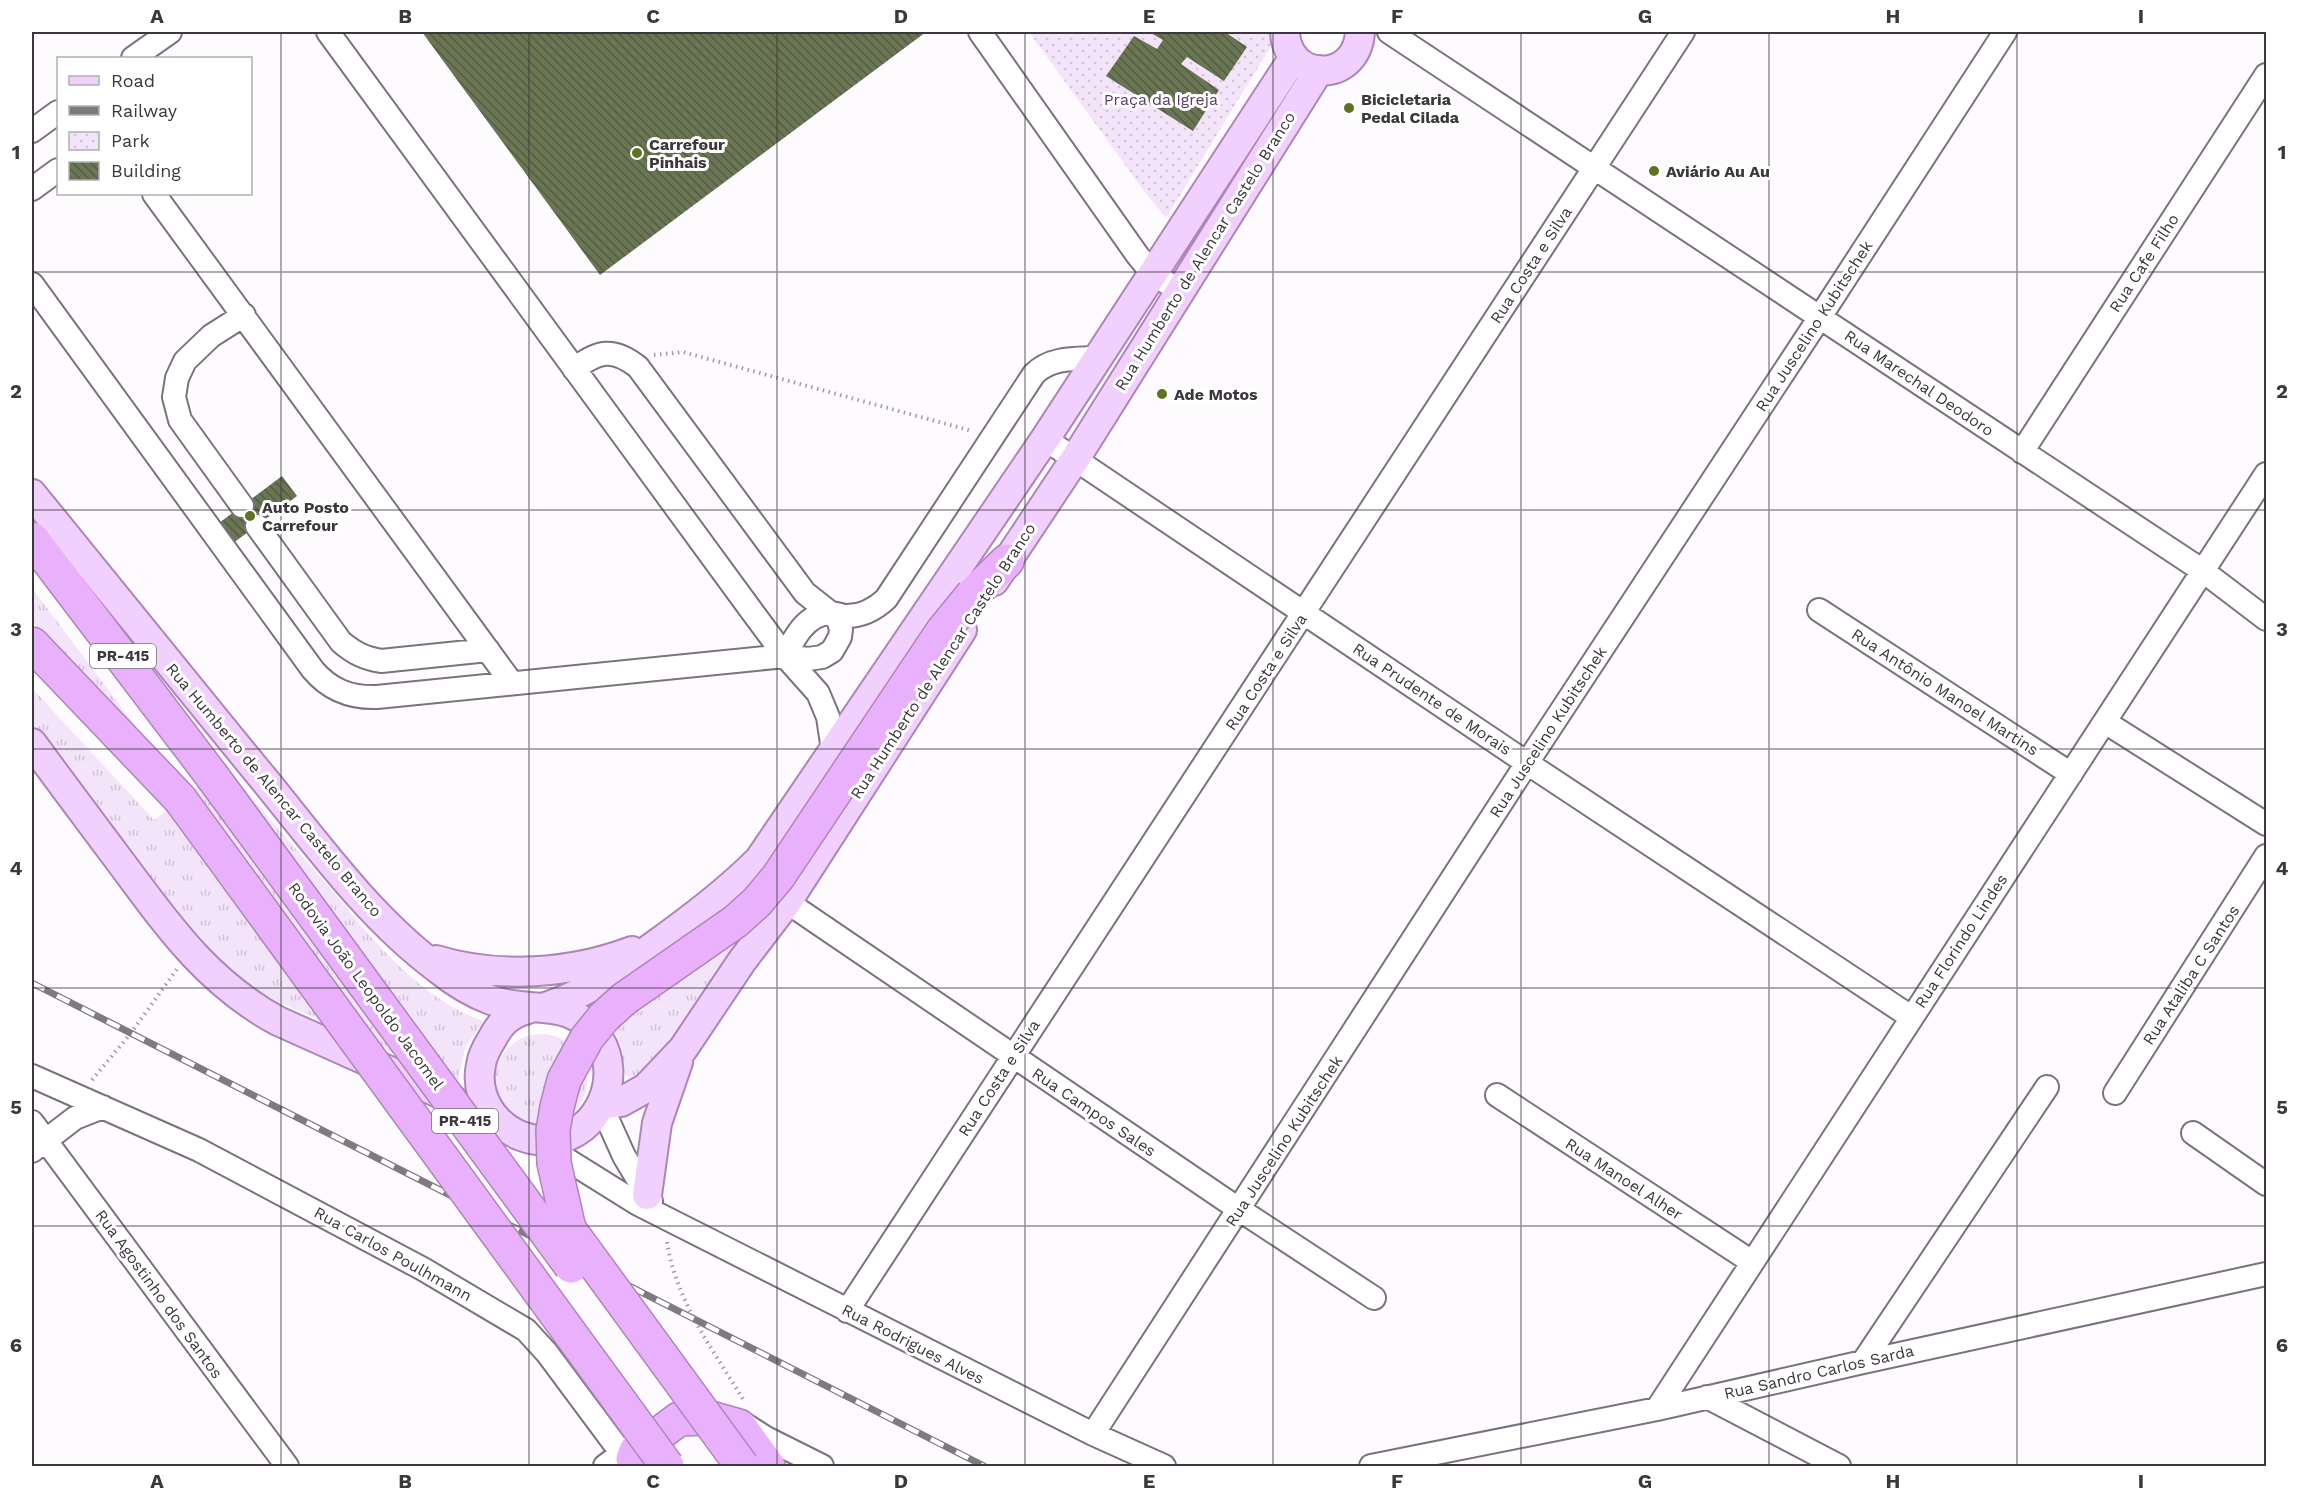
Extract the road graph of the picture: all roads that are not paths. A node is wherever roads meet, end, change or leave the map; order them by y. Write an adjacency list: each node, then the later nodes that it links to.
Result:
1 (170, 32): 9 (street)
2 (328, 32): 26 (street)
3 (980, 32): 20 (street)
4 (1360, 32): 10 (main road)
5 (1389, 32): 14 (street, Rua Marechal Deodoro)
6 (1683, 32): 14 (street, Rua Costa e Silva)
7 (2005, 32): 24 (street, Rua Juscelino Kubitschek)
8 (1289, 44): 10 (main road); 20 (main road, Rua Humberto de Alencar Castelo Branco)
9 (134, 57)
10 (1319, 70): 22 (main road, Rua Humberto de Alencar Castelo Branco)
11 (2266, 75): 28 (street, Rua Cafe Filho)
12 (57, 113): 13 (street)
13 (32, 131)
14 (1595, 166): 24 (street, Rua Marechal Deodoro); 39 (street, Rua Costa e Silva)
15 (57, 171): 16 (street)
16 (32, 189)
17 (155, 195): 19 (street)
18 (172, 195): 19 (street)
19 (192, 245): 23 (street)
20 (1153, 274): 22 (street); 25 (main road, Rua Humberto de Alencar Castelo Branco)
21 (32, 284): 44 (street)
22 (1180, 291): 29 (main road, Rua Humberto de Alencar Castelo Branco)
23 (243, 315): 32 (street); 42 (street)
24 (1820, 317): 28 (street, Rua Marechal Deodoro); 48 (street, Rua Juscelino Kubitschek)
25 (1098, 358): 27 (main road, Rua Humberto de Alencar Castelo Branco); 38 (street)
26 (574, 369): 38 (street); 43 (street)
27 (1045, 439): 29 (street, Rua Prudente de Morais); 47 (main road, Rua Humberto de Alencar Castelo Branco)
28 (2022, 452): 36 (street, Rua Marechal Deodoro)
29 (1075, 459): 35 (main road, Rua Humberto de Alencar Castelo Branco); 39 (street, Rua Prudente de Morais)
30 (2266, 474): 36 (street, Rua Florindo Lindes)
31 (32, 494): 54 (main road, Rua Humberto de Alencar Castelo Branco)
32 (242, 506)
33 (257, 526): 42 (street)
34 (32, 539): 86 (highway, Rodovia João Leopoldo Jacomel / PR-415, bridge)
35 (1007, 561): 52 (main road, Rua Humberto de Alencar Castelo Branco); 87 (highway, bridge)
36 (2203, 571): 40 (street, Rua Marechal Deodoro); 45 (street, Rua Florindo Lindes)
37 (1819, 610): 49 (street, Rua Antônio Manoel Martins)
38 (831, 613): 43 (street); 43 (street)
39 (1304, 613): 48 (street, Rua Prudente de Morais); 58 (street, Rua Costa e Silva)
40 (2266, 619)
41 (32, 644): 85 (highway, PR-415, bridge)
42 (488, 650): 44 (street)
43 (785, 656): 44 (street); 47 (street)
44 (512, 682)
45 (2105, 722): 49 (street, Rua Florindo Lindes); 50 (street)
46 (32, 744): 65 (main road)
47 (834, 750): 53 (main road, Rua Humberto de Alencar Castelo Branco)
48 (1527, 763): 56 (street, Rua Prudente de Morais); 72 (street, Rua Juscelino Kubitschek)
49 (2071, 774): 56 (street, Rua Florindo Lindes)
50 (2266, 824)
51 (2266, 856): 61 (street, Rua Ataliba C Santos)
52 (787, 902): 57 (main road, Rua Humberto de Alencar Castelo Branco); 58 (street, Rua Campos Sales)
53 (661, 941): 54 (main road); 55 (main road, Rua Humberto de Alencar Castelo Branco)
54 (417, 953): 55 (main road, Rua Humberto de Alencar Castelo Branco)
55 (539, 1007): 63 (main road); 65 (main road)
56 (1911, 1017): 73 (street, Rua Florindo Lindes)
57 (683, 1049): 63 (main road, Rua Humberto de Alencar Castelo Branco); 71 (main road)
58 (1013, 1056): 72 (street, Rua Campos Sales); 76 (street, Rua Costa e Silva)
59 (32, 1076): 64 (street, Rua Carlos Poulhmann)
60 (2047, 1087): 77 (street)
61 (2115, 1093)
62 (1497, 1095): 73 (street, Rua Manoel Alher)
63 (601, 1105): 68 (main road); 71 (street)
64 (103, 1107): 69 (street); 82 (street, Rua Carlos Poulhmann)
65 (494, 1118): 68 (main road)
66 (32, 1122): 69 (street, Rua Agostinho dos Santos)
67 (2193, 1133): 70 (street)
68 (536, 1140): 71 (street, Rua Rodrigues Alves)
69 (39, 1146): 84 (street, Rua Agostinho dos Santos)
70 (2266, 1184)
71 (657, 1208): 76 (street, Rua Rodrigues Alves)
72 (1240, 1210): 75 (street, Rua Campos Sales); 80 (street, Rua Juscelino Kubitschek)
73 (1752, 1262): 79 (street, Rua Florindo Lindes)
74 (2266, 1274): 77 (street, Rua Sandro Carlos Sarda)
75 (1374, 1298)
76 (847, 1311): 80 (street, Rua Rodrigues Alves)
77 (1863, 1362): 78 (street, Rua Sandro Carlos Sarda)
78 (1707, 1398): 79 (street, Rua Sandro Carlos Sarda); 90 (street)
79 (1657, 1409): 83 (street, Rua Sandro Carlos Sarda)
80 (1093, 1434): 89 (street, Rua Rodrigues Alves)
81 (767, 1452): 82 (highway); 88 (street)
82 (623, 1463)
83 (1371, 1466)
84 (286, 1467)
85 (667, 1467)
86 (717, 1467)
87 (742, 1467)
88 (822, 1467)
89 (1164, 1467)
90 (1839, 1467)

